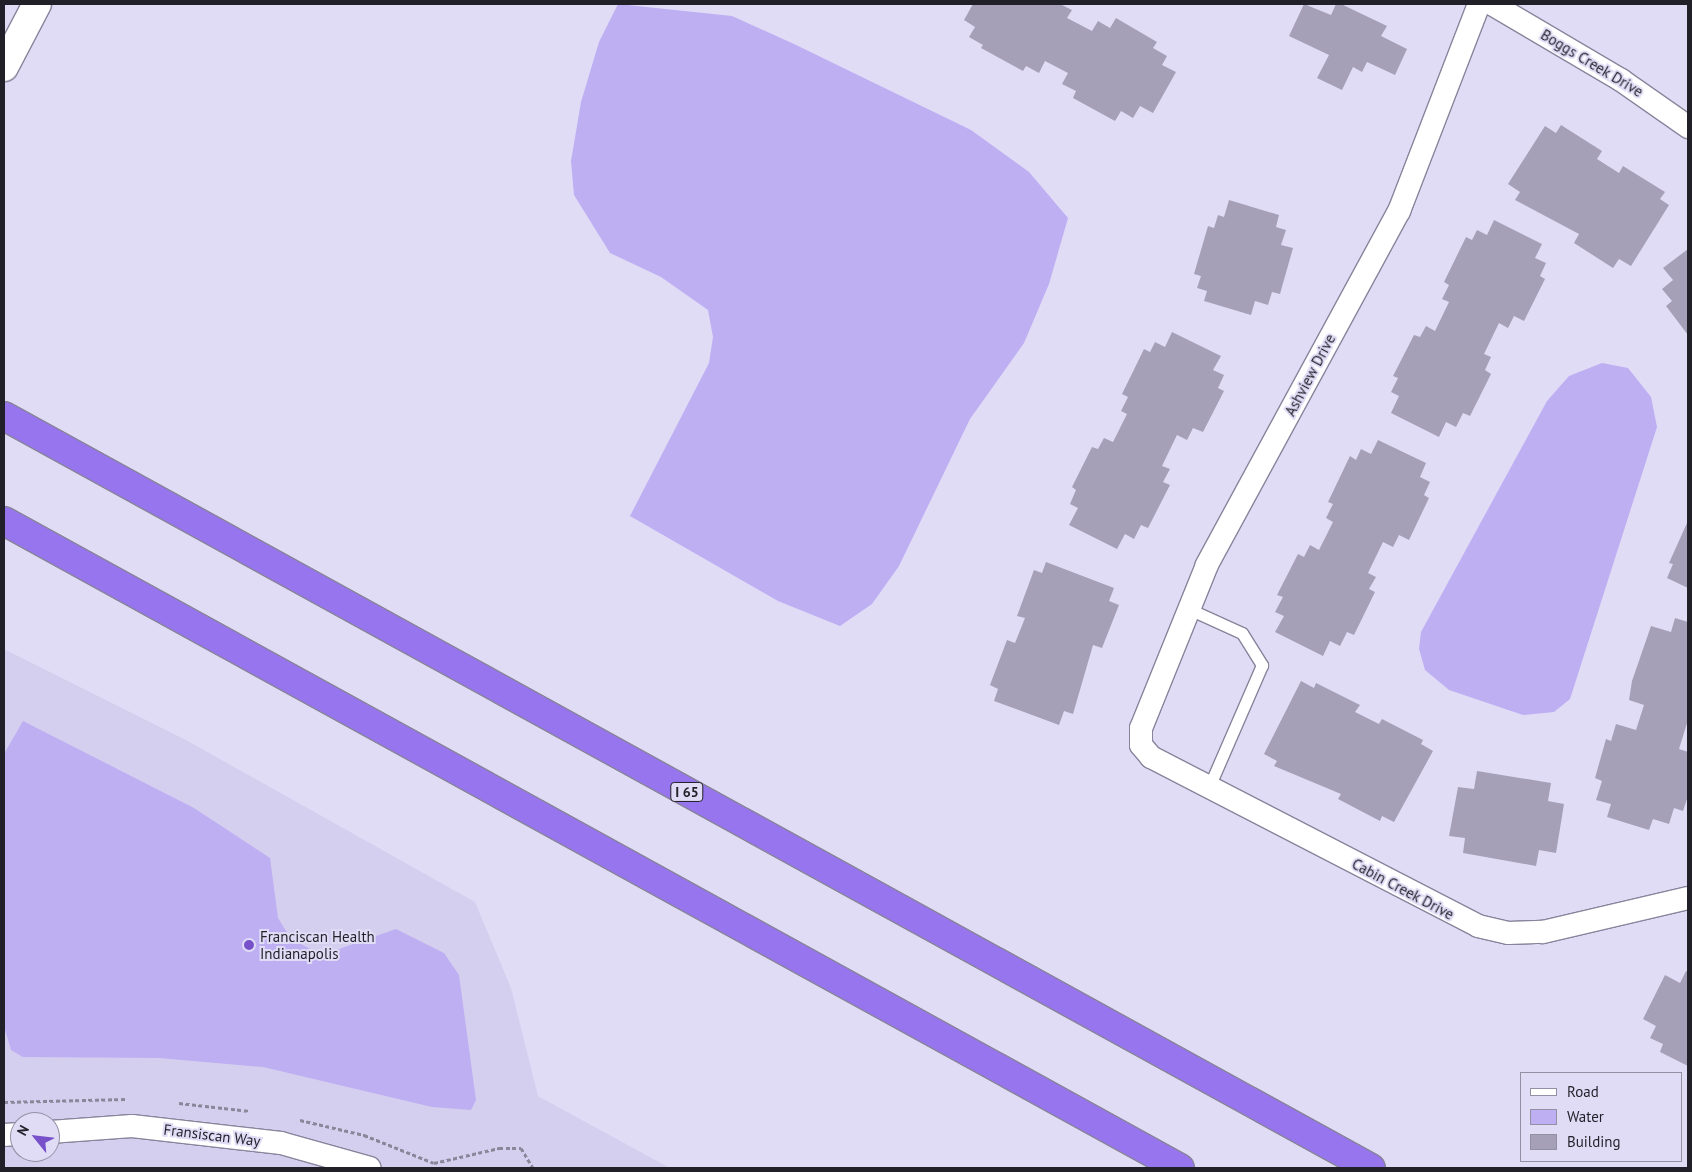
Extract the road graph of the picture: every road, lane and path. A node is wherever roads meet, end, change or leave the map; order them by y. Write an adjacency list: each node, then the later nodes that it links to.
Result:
1 (37, 4): 4 (main road)
2 (1479, 4): 8 (street, Ashview Drive)
3 (1492, 4): 5 (street, Boggs Creek Drive)
4 (4, 67)
5 (1688, 127)
6 (4, 416): 15 (highway, I 65)
7 (4, 521): 14 (highway)
8 (1189, 609): 9 (street, Ashview Drive); 10 (lane)
9 (1142, 745): 10 (street, Cabin Creek Drive)
10 (1209, 787): 11 (street, Cabin Creek Drive)
11 (1688, 898)
12 (60, 1131): 13 (street, Fransiscan Way)
13 (370, 1168)
14 (1180, 1168)
15 (1371, 1168)

